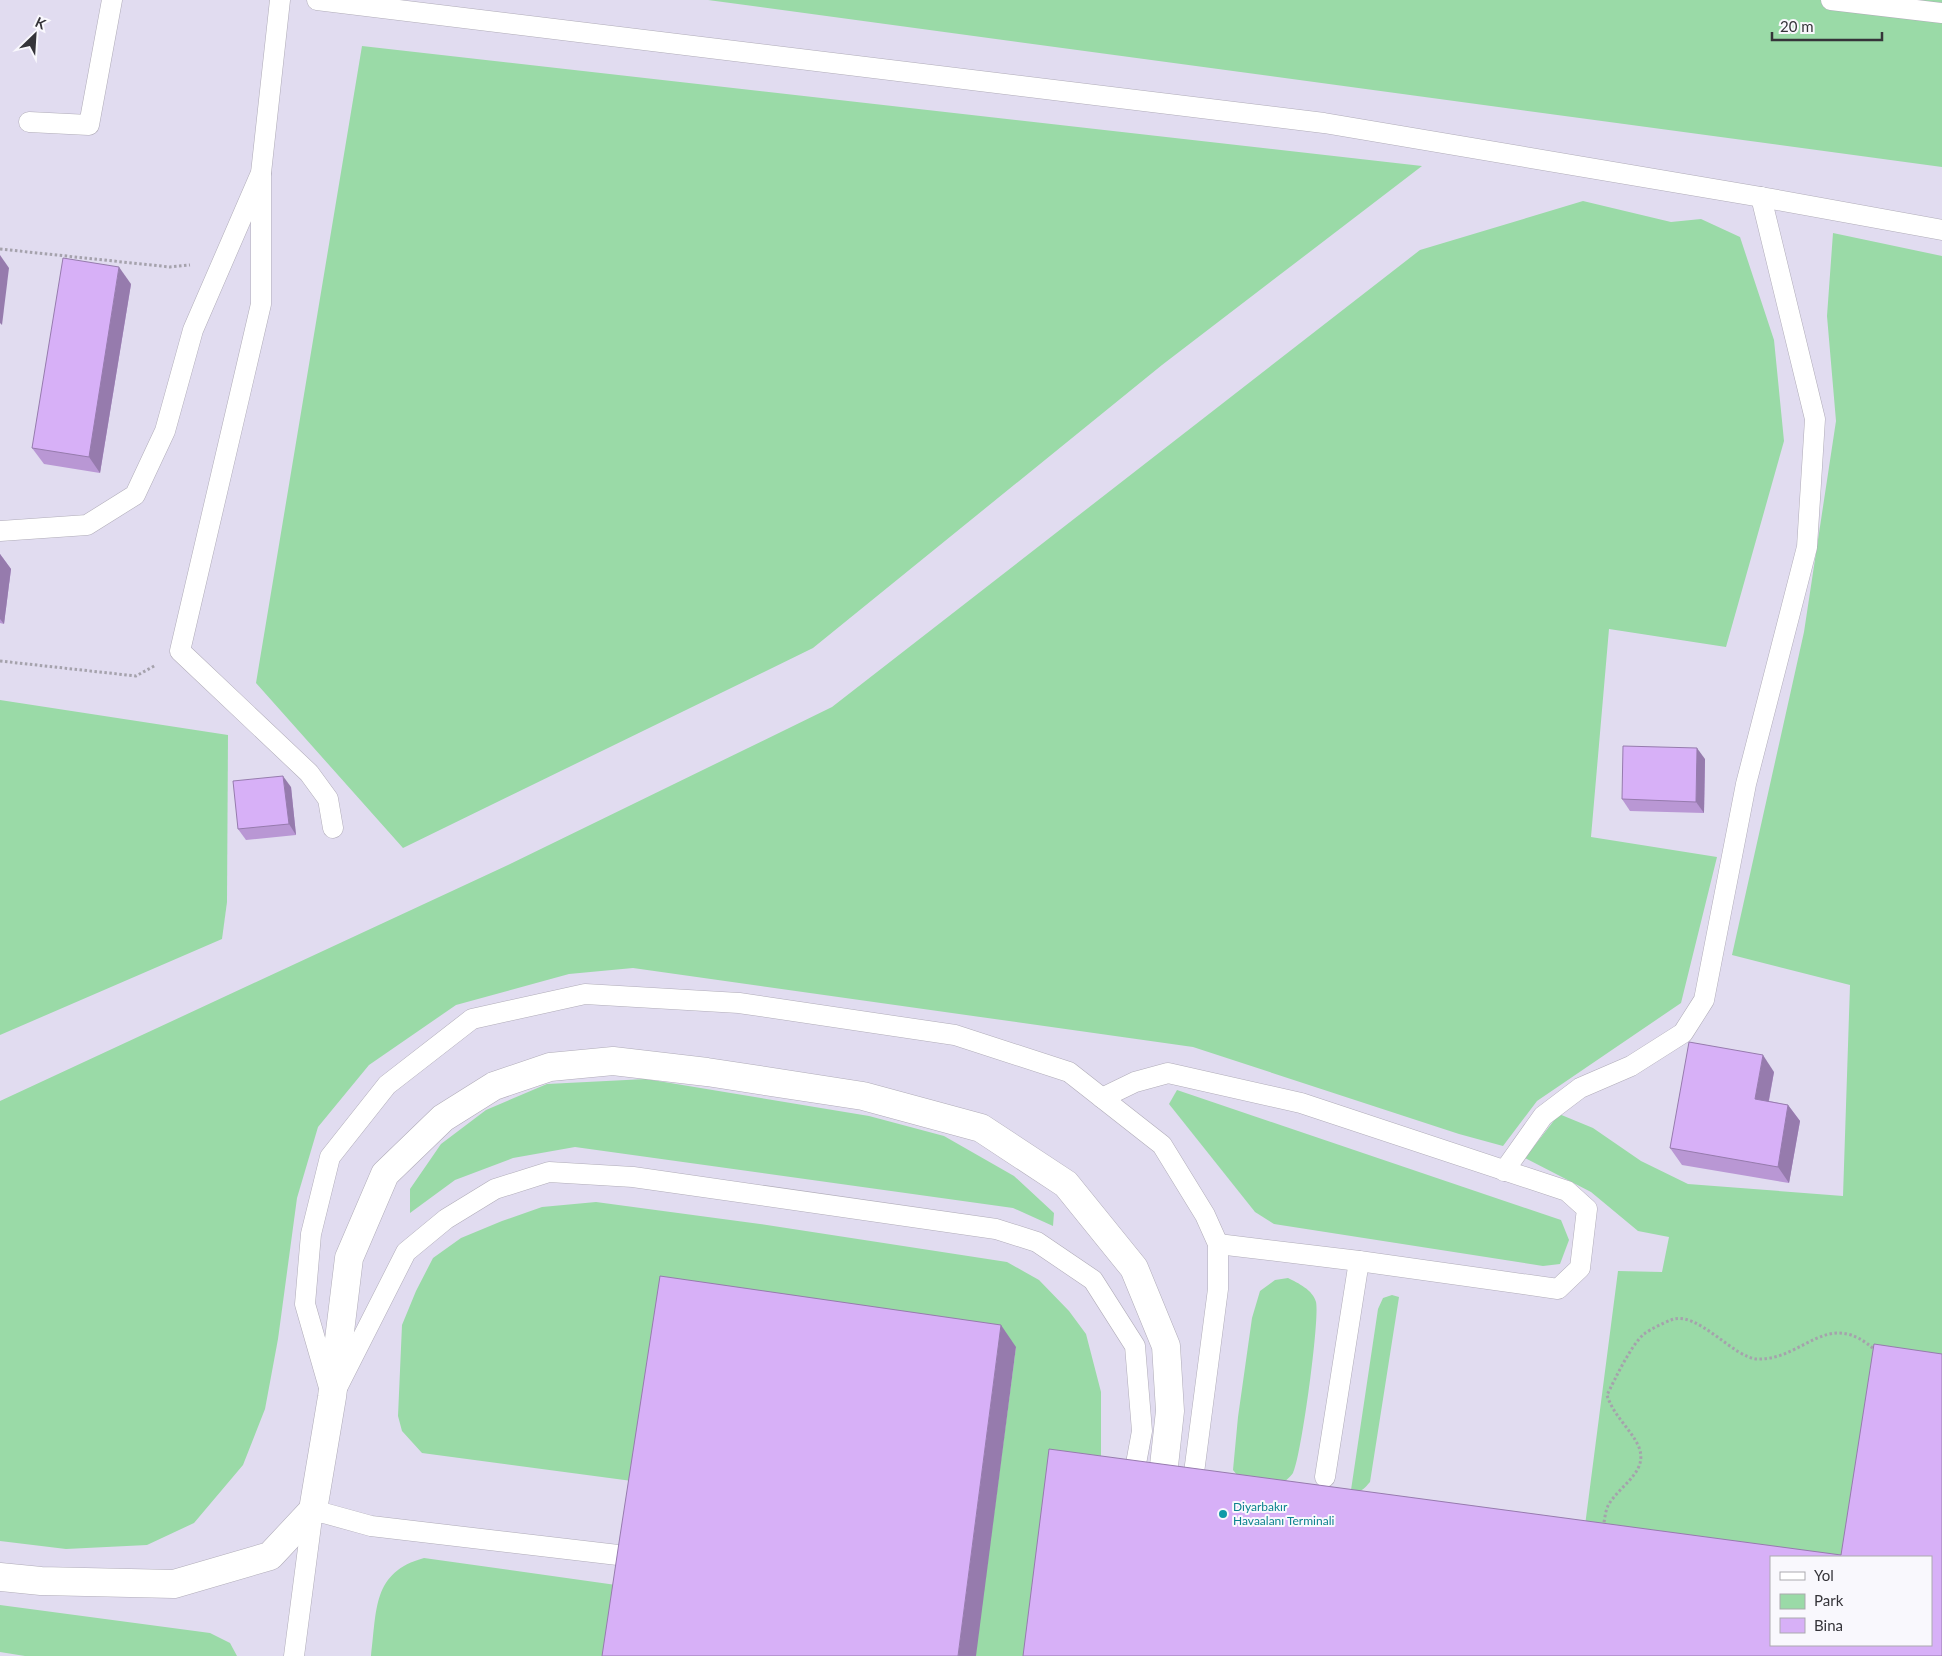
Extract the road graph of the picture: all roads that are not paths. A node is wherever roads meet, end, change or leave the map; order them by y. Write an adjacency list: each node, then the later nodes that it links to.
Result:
1 (112, 0): 6 (lane)
2 (280, 0): 7 (lane)
3 (317, 0): 8 (lane)
4 (1832, 0): 5 (lane)
5 (1942, 13)
6 (29, 122)
7 (261, 173): 10 (lane); 11 (lane)
8 (1761, 197): 9 (lane); 13 (lane)
9 (1942, 230)
10 (0, 531)
11 (332, 828)
12 (1102, 1098): 13 (lane); 14 (lane); 16 (lane)
13 (1504, 1171): 15 (lane)
14 (1218, 1244): 15 (lane); 20 (lane)
15 (1359, 1260): 17 (lane)
16 (332, 1398): 18 (lane); 19 (main road); 21 (main road)
17 (1325, 1477)
18 (1133, 1480)
19 (1162, 1484)
20 (1192, 1488)
21 (314, 1510): 22 (lane); 23 (main road); 24 (lane)
22 (635, 1558)
23 (0, 1576)
24 (294, 1656)

